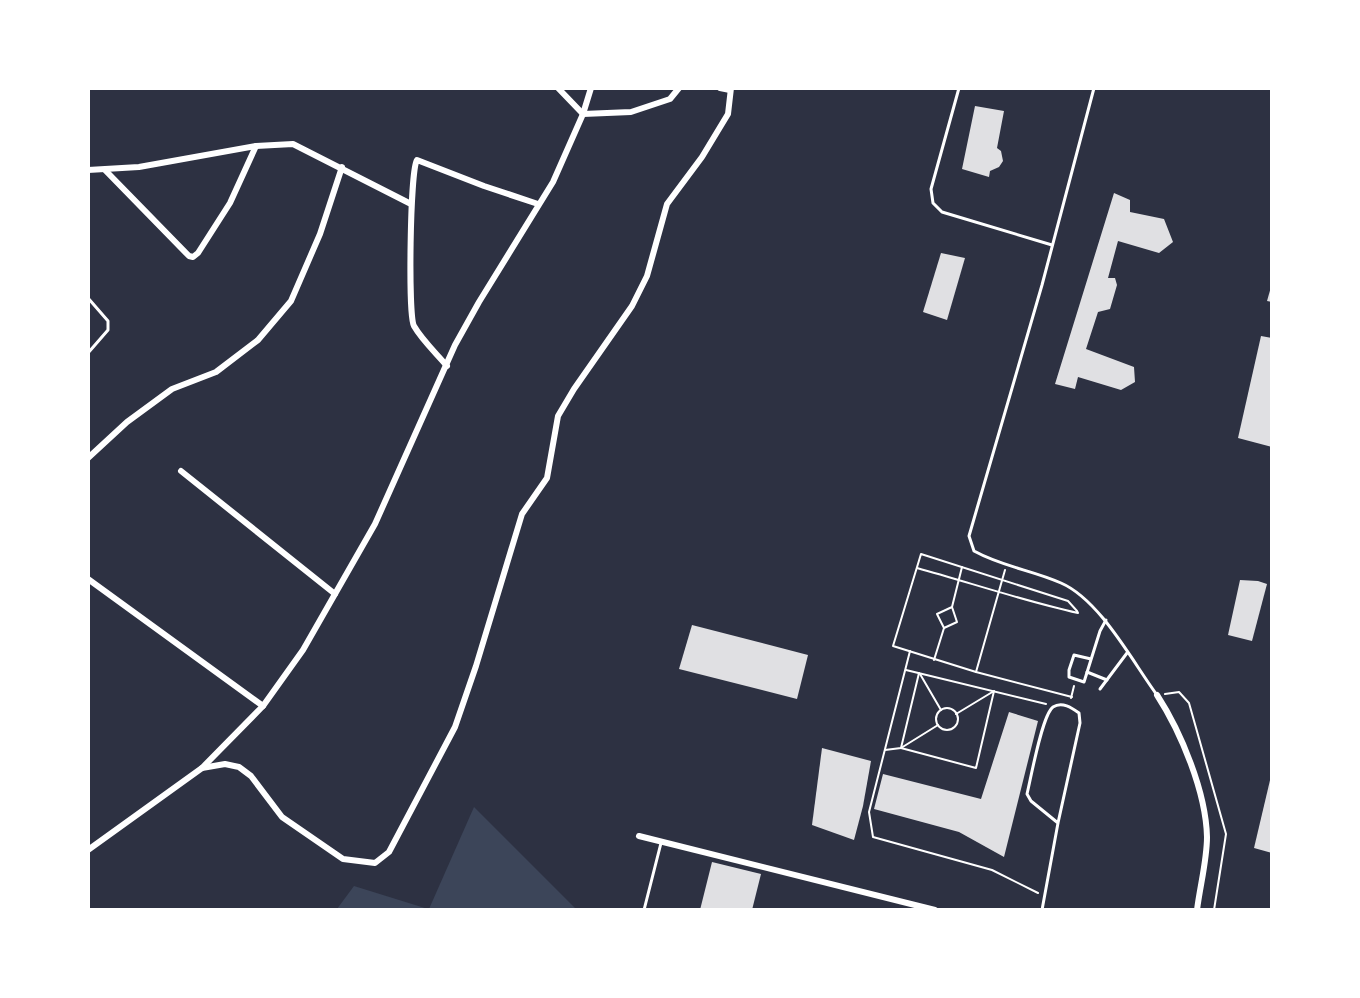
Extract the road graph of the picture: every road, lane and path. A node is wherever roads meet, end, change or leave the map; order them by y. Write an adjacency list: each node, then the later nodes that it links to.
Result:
1 (558, 88): 8 (street)
2 (591, 88): 8 (street)
3 (679, 88): 8 (street)
4 (720, 88): 7 (street)
5 (959, 88): 15 (lane)
6 (1094, 88): 15 (lane)
7 (730, 89): 54 (street)
8 (582, 114): 14 (street)
9 (256, 146): 10 (street); 12 (street); 12 (street)
10 (342, 167): 13 (street); 19 (street)
11 (88, 170): 12 (street)
12 (105, 170)
13 (411, 204): 14 (street); 18 (street)
14 (538, 204): 18 (street)
15 (1052, 245): 21 (lane)
16 (88, 298): 17 (lane)
17 (88, 353)
18 (447, 366): 28 (street)
19 (88, 458)
20 (181, 471): 28 (street)
21 (1006, 566): 26 (path); 30 (lane)
22 (962, 567): 23 (path); 25 (path); 26 (path)
23 (917, 568): 25 (path); 32 (path)
24 (88, 579): 46 (street)
25 (958, 579): 27 (path); 29 (path)
26 (1003, 579): 27 (path); 27 (path)
27 (999, 591): 37 (path)
28 (335, 594): 46 (street)
29 (952, 607): 31 (path); 31 (path)
30 (1106, 620): 33 (lane); 34 (lane)
31 (944, 628): 35 (path)
32 (910, 651): 35 (path); 36 (path)
33 (1127, 653): 41 (lane); 44 (lane)
34 (1091, 659): 38 (lane); 40 (lane)
35 (934, 660): 37 (path)
36 (906, 670): 39 (path); 53 (path)
37 (976, 672): 45 (path)
38 (1087, 672): 40 (lane); 41 (lane)
39 (919, 673): 43 (path); 49 (path); 52 (path)
40 (1076, 680): 45 (path)
41 (1108, 680): 42 (lane)
42 (1100, 689)
43 (994, 691): 48 (path); 50 (path); 52 (path)
44 (1156, 695): 63 (street)
45 (1072, 697): 47 (path)
46 (263, 706): 54 (street)
47 (1070, 706): 48 (lane); 55 (lane)
48 (1054, 707): 55 (lane)
49 (941, 710): 50 (path); 51 (path)
50 (957, 714): 51 (path)
51 (938, 725): 52 (path)
52 (901, 748): 53 (path)
53 (885, 750): 59 (path)
54 (202, 768): 58 (street)
55 (1058, 823): 59 (lane)
56 (639, 836): 57 (street)
57 (662, 841): 60 (lane); 61 (street)
58 (88, 850)
59 (1044, 896): 62 (lane)
60 (644, 909)
61 (935, 909)
62 (1042, 909)
63 (1197, 909)

